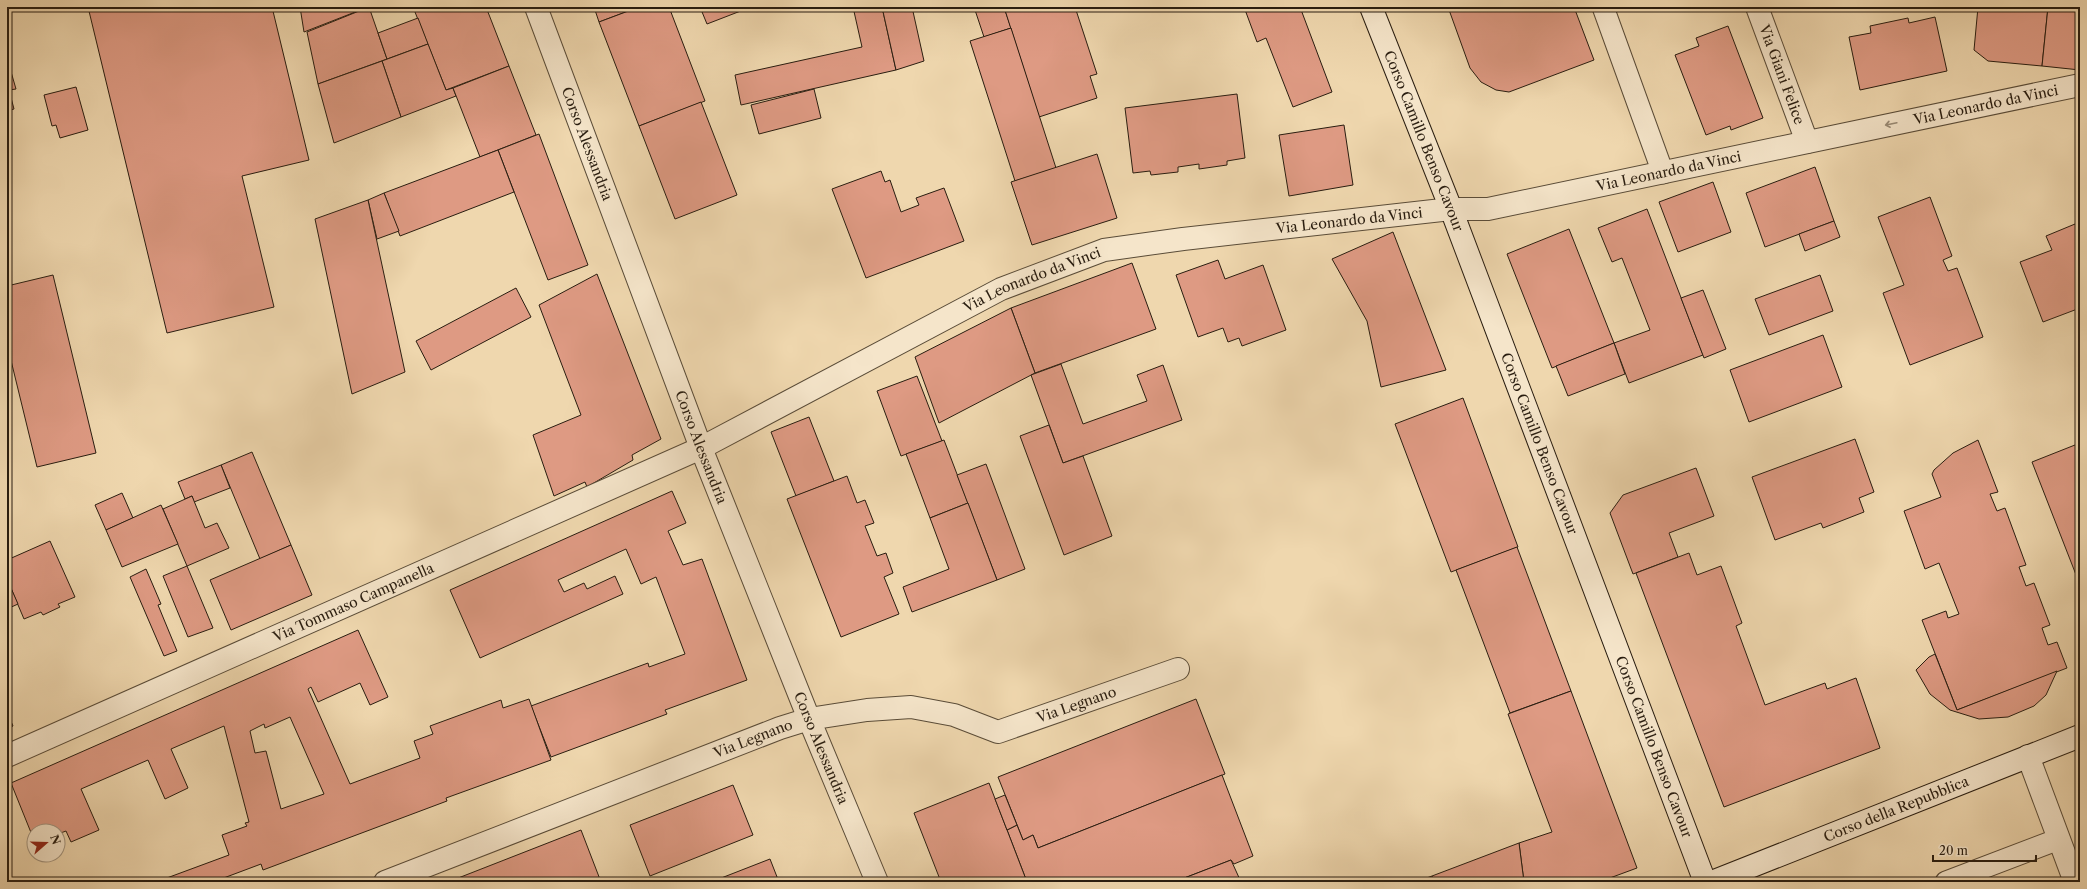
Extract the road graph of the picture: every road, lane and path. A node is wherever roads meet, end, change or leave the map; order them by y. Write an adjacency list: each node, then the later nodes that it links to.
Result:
1 (536, 7): 9 (street, Corso Alessandria)
2 (1371, 7): 8 (street, Corso Camillo Benso Cavour)
3 (1603, 7): 7 (lane)
4 (1757, 7): 6 (street, Via Giani Felice)
5 (2080, 85): 6 (street, Via Leonardo da Vinci, one-way to 6)
6 (1807, 142): 7 (street, Via Leonardo da Vinci)
7 (1664, 173): 8 (street, Via Leonardo da Vinci)
8 (1451, 209): 9 (street, Via Leonardo da Vinci); 18 (street, Corso Camillo Benso Cavour)
9 (701, 448): 11 (street, Corso Alessandria); 13 (street, Via Tommaso Campanella)
10 (1178, 669): 11 (street, Via Legnano)
11 (809, 719): 16 (street, Via Legnano); 17 (street, Corso Alessandria)
12 (2080, 736): 14 (street, Corso della Repubblica)
13 (7, 756)
14 (2028, 756): 15 (street); 19 (street, Corso della Repubblica)
15 (2059, 839): 20 (lane); 21 (street)
16 (384, 882)
17 (877, 882)
18 (1705, 882)
19 (1712, 882)
20 (1946, 882)
21 (2075, 882)

